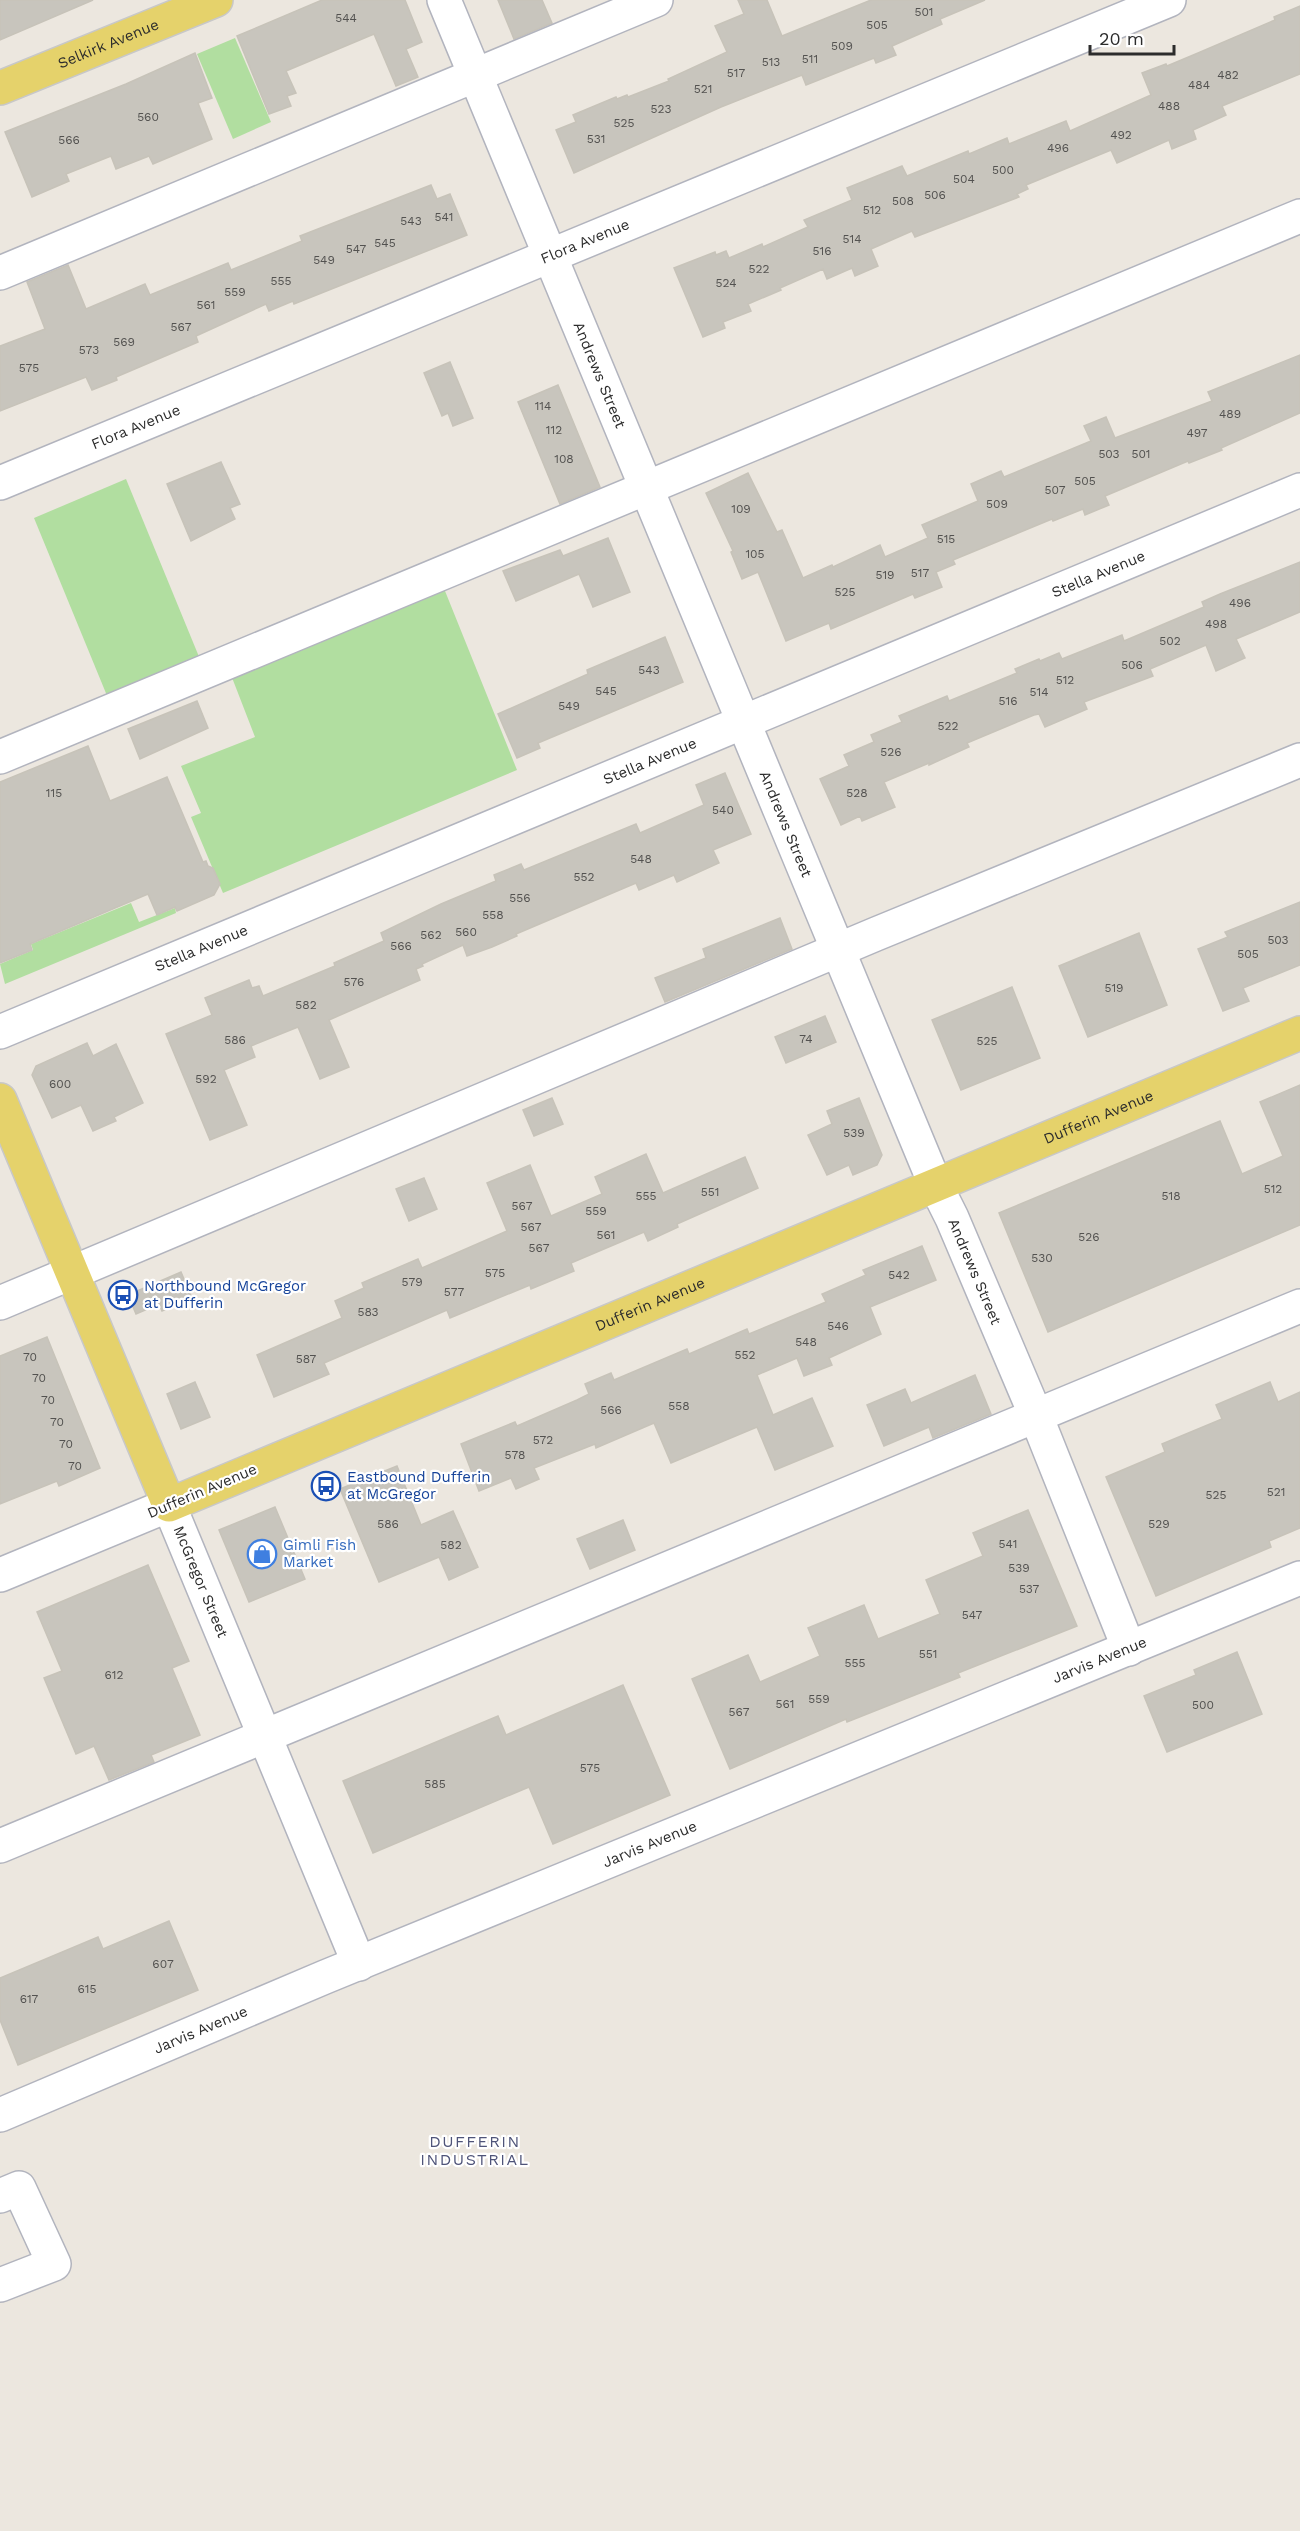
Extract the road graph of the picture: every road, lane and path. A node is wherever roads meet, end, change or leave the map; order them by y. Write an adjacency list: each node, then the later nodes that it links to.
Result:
1 (216, 0): 6 (main road, Selkirk Avenue)
2 (444, 0): 5 (street, Andrews Street)
3 (656, 0): 5 (street)
4 (1169, 0): 8 (street, Flora Avenue)
5 (475, 76): 8 (street, Andrews Street); 9 (street)
6 (0, 88)
7 (1300, 216): 11 (street)
8 (551, 257): 10 (street, Flora Avenue); 11 (street, Andrews Street)
9 (0, 273)
10 (0, 483)
11 (645, 489): 13 (street, Andrews Street); 14 (street)
12 (1300, 490): 13 (street, Stella Avenue)
13 (742, 722): 16 (street, Andrews Street); 17 (street, Stella Avenue)
14 (0, 757)
15 (1300, 760): 16 (street)
16 (839, 949): 20 (street, Andrews Street); 21 (street)
17 (0, 1032)
18 (1300, 1033): 20 (main road, Dufferin Avenue)
19 (0, 1100): 21 (main road, McGregor Street)
20 (935, 1184): 24 (street, Andrews Street); 25 (main road, Dufferin Avenue)
21 (74, 1272): 22 (street); 25 (main road, McGregor Street)
22 (0, 1303)
23 (1300, 1306): 24 (street)
24 (1036, 1416): 28 (street, Andrews Street); 29 (street)
25 (169, 1505): 26 (street, Dufferin Avenue); 29 (street, McGregor Street)
26 (0, 1575)
27 (1300, 1578): 28 (street, Jarvis Avenue)
28 (1129, 1649): 31 (street, Jarvis Avenue)
29 (265, 1736): 30 (street); 31 (street, McGregor Street)
30 (0, 1846)
31 (359, 1964): 32 (street, Jarvis Avenue)
32 (0, 2115)
33 (0, 2196): 34 (street)
34 (0, 2284)

